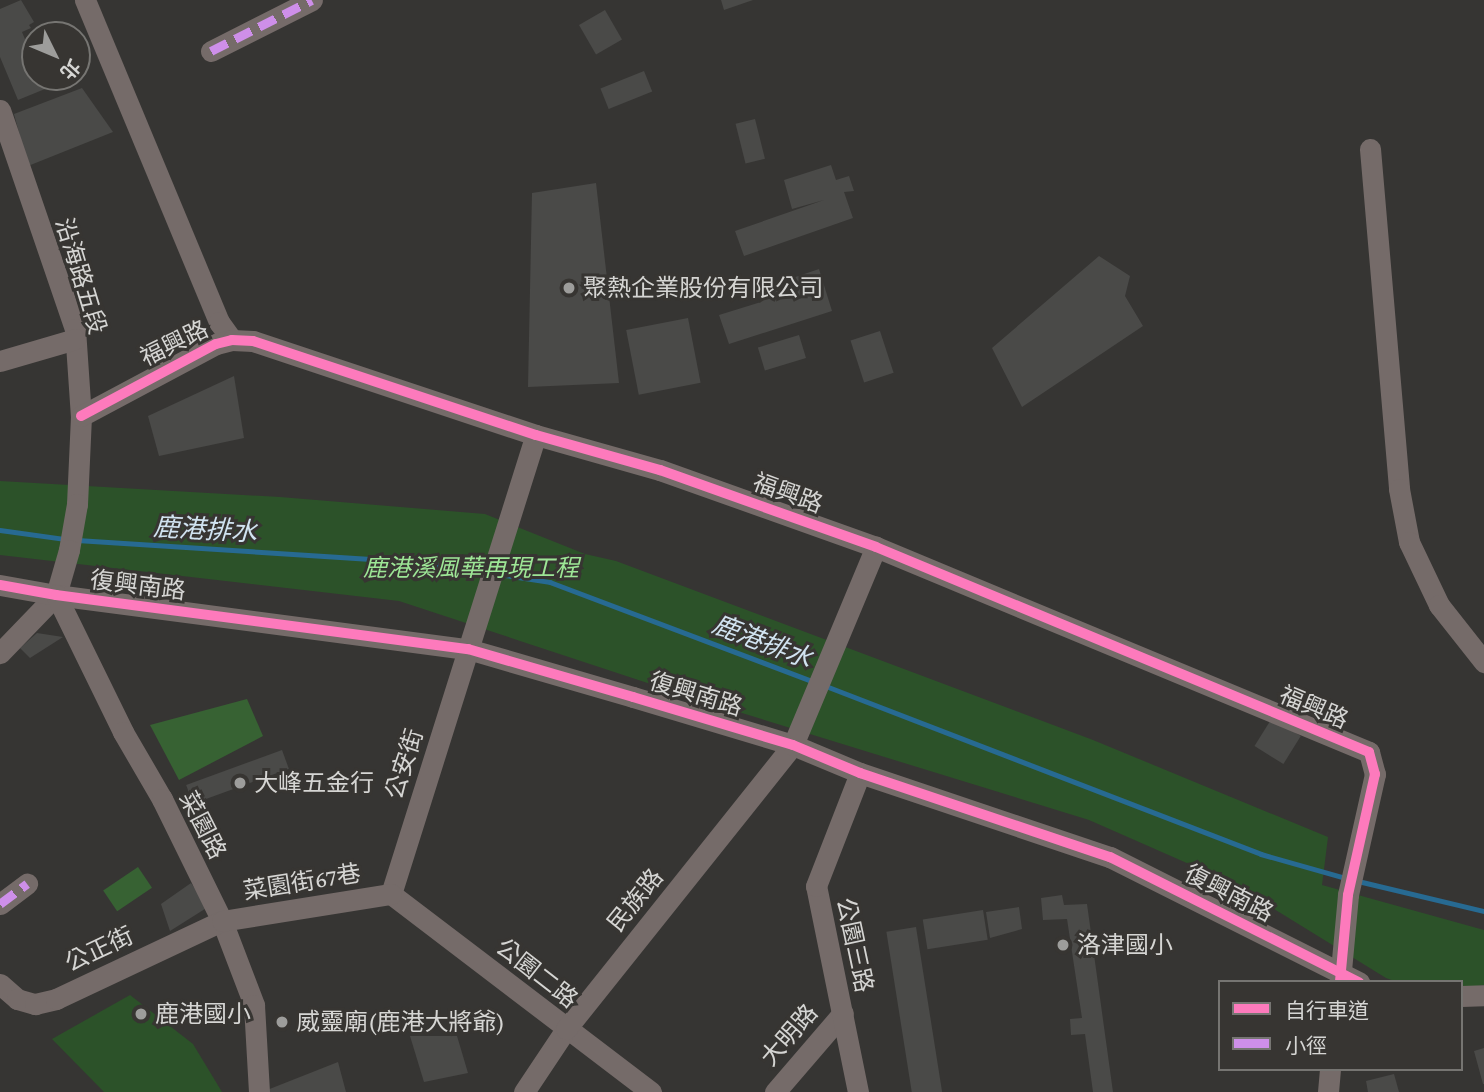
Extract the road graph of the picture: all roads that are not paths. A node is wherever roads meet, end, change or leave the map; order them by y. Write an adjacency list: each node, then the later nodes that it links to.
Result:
1 (85, 0): 7 (street)
2 (312, 0): 3 (street)
3 (211, 51)
4 (0, 110): 6 (street, 沿海路五段)
5 (1370, 149): 16 (street)
6 (75, 339): 8 (street); 9 (street, 沿海路五段)
7 (232, 340): 9 (street, 福興路); 10 (street, 福興路)
8 (0, 361)
9 (81, 416): 13 (street, 沿海路五段)
10 (536, 435): 11 (street, 福興路); 14 (street, 公安街)
11 (876, 547): 17 (street, 民族路); 23 (street, 福興路)
12 (0, 585): 13 (street, 復興南路)
13 (57, 595): 14 (street, 復興南路); 15 (street); 22 (street, 菜園路)
14 (468, 649): 17 (street, 復興南路); 20 (street, 公安街)
15 (0, 653)
16 (1484, 662)
17 (793, 745): 18 (street, 復興南路); 28 (street, 民族路)
18 (860, 773): 23 (street, 復興南路); 27 (street, 公園三路)
19 (27, 884): 21 (street)
20 (391, 894): 22 (street, 菜園街67巷); 28 (street, 公園二路)
21 (0, 904)
22 (222, 921): 24 (street, 公正街); 30 (street, 菜園路)
23 (1347, 979)
24 (0, 984)
25 (1484, 995): 26 (street)
26 (1463, 996)
27 (843, 1013): 33 (street, 大明路); 34 (street, 公園三路)
28 (566, 1029): 31 (street, 民族路); 32 (street, 公園二路)
29 (1331, 1071): 35 (street)
30 (260, 1092)
31 (524, 1092)
32 (652, 1092)
33 (775, 1092)
34 (859, 1092)
35 (1328, 1092)

